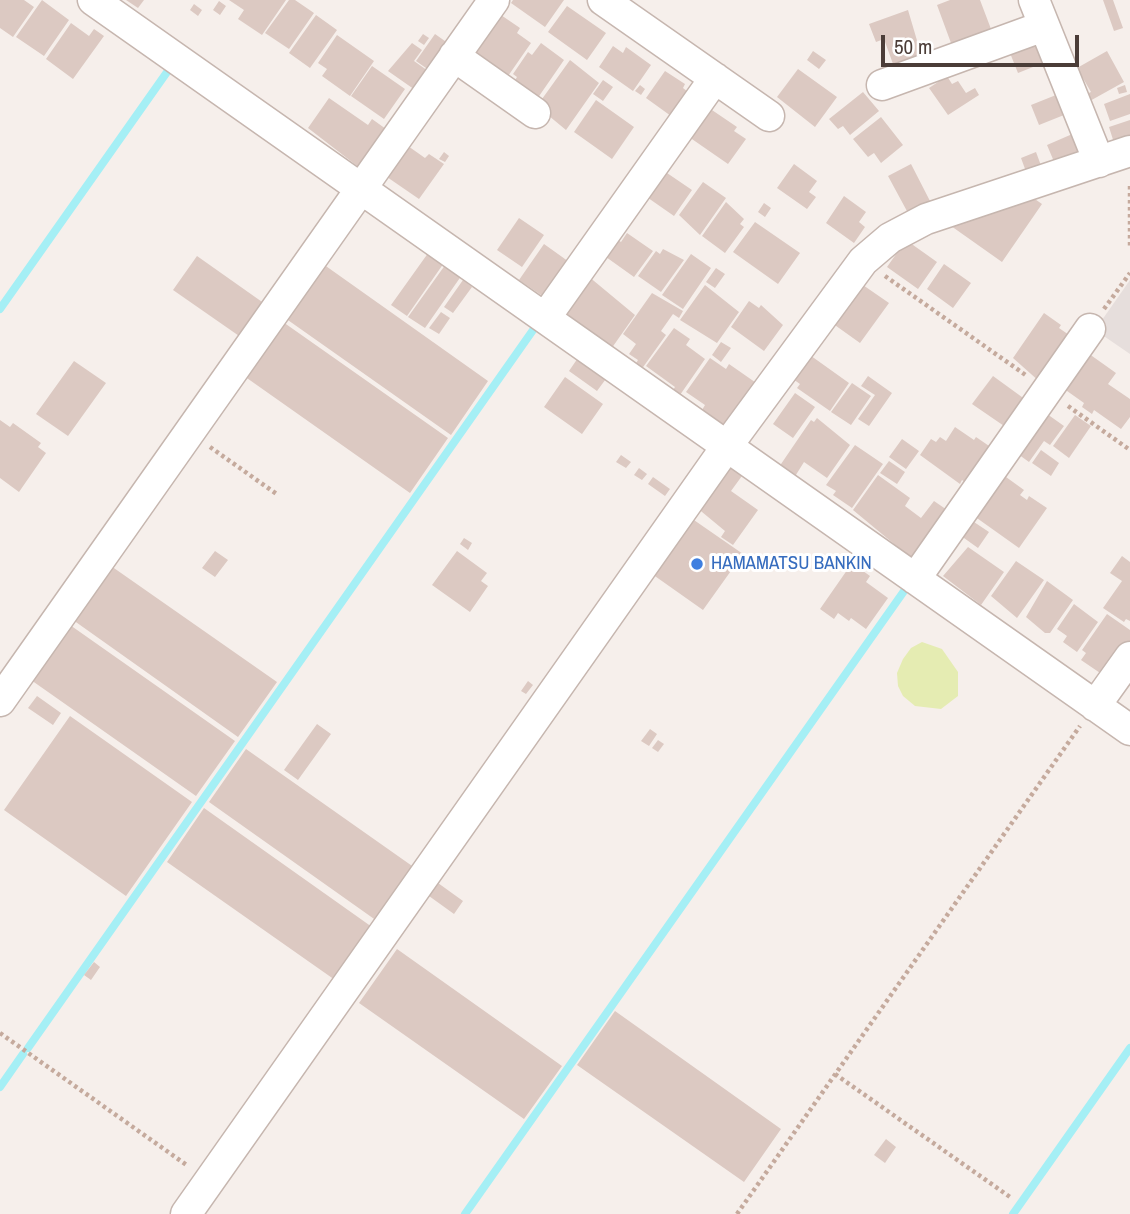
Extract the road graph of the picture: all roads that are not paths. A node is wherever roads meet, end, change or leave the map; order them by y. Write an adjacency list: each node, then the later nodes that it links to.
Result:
1 (93, 0): 12 (street)
2 (494, 0): 5 (street)
3 (603, 0): 6 (street)
4 (1039, 13): 7 (street); 11 (street)
5 (454, 56): 8 (street); 12 (street)
6 (715, 78): 9 (street); 13 (street)
7 (882, 85)
8 (535, 113)
9 (769, 116)
10 (1130, 151): 11 (street)
11 (1100, 162): 15 (street)
12 (361, 189): 13 (street); 18 (street)
13 (545, 318): 15 (street)
14 (1090, 329): 16 (street)
15 (727, 446): 16 (street); 21 (street)
16 (915, 579): 19 (street)
17 (1130, 657): 19 (street)
18 (0, 701)
19 (1095, 706): 20 (street)
20 (1130, 730)
21 (186, 1214)

